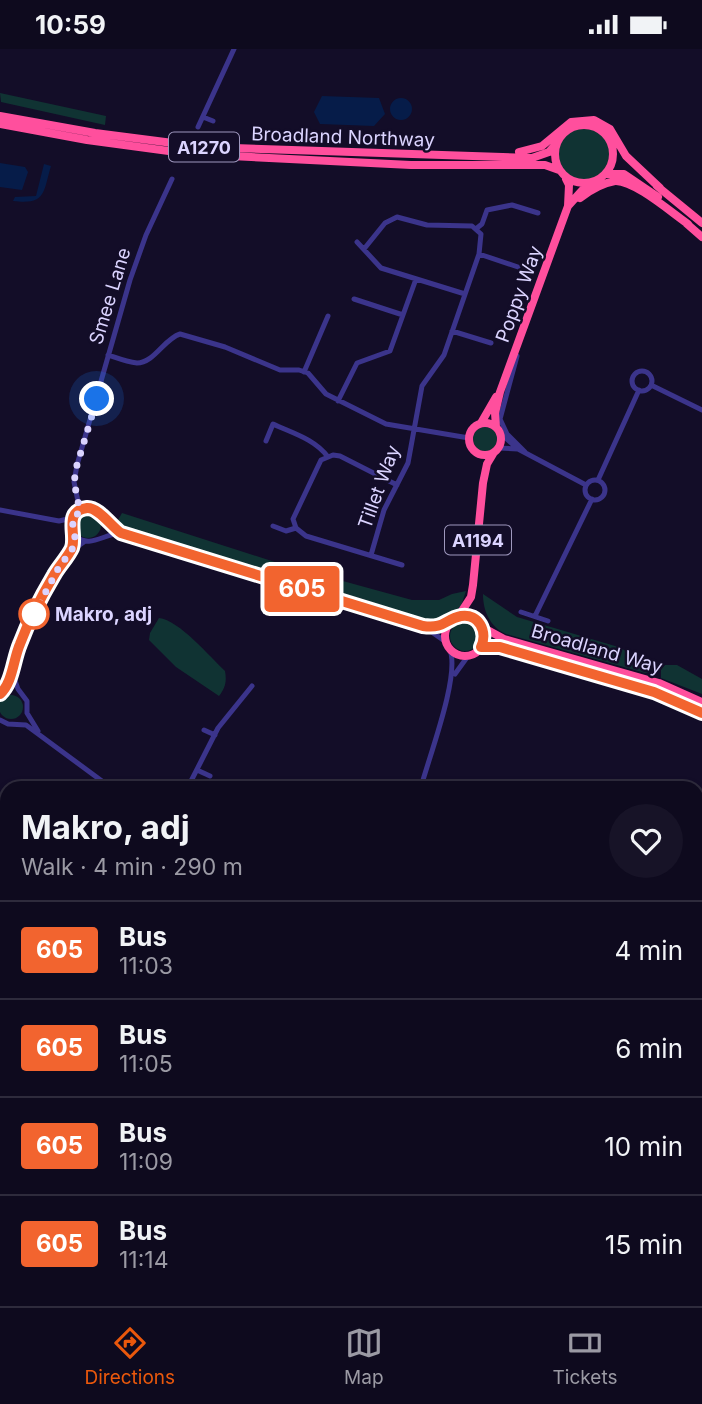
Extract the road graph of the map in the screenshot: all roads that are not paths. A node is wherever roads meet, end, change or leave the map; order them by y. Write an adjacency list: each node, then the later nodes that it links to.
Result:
1 (234, 49): 3 (street)
2 (0, 115): 9 (highway, Broadland Northway / A1270)
3 (203, 117): 4 (street); 6 (street)
4 (213, 121)
5 (0, 124): 10 (highway, Broadland Northway / A1270)
6 (198, 127)
7 (557, 143): 8 (highway); 9 (highway, Broadland Northway / A1270); 10 (highway)
8 (613, 147): 11 (highway); 15 (highway)
9 (420, 156): 15 (highway)
10 (562, 173): 13 (highway); 17 (highway, Poppy Way)
11 (607, 174): 13 (highway); 20 (highway)
12 (172, 179): 14 (street, Smee Lane)
13 (588, 184): 17 (highway, Poppy Way)
14 (168, 188): 16 (street); 36 (street, Smee Lane)
15 (660, 188): 19 (highway)
16 (177, 192)
17 (568, 206): 28 (highway, Poppy Way)
18 (538, 213): 21 (street)
19 (702, 223)
20 (688, 224): 22 (highway); 28 (highway)
21 (477, 228): 24 (street); 25 (street)
22 (702, 237)
23 (357, 242): 24 (street)
24 (363, 249): 27 (street)
25 (479, 254): 26 (street); 29 (street, Tillet Way)
26 (518, 267)
27 (416, 279): 29 (street); 31 (street)
28 (538, 290): 34 (highway, Poppy Way)
29 (465, 294): 33 (street, Tillet Way)
30 (354, 299): 31 (street)
31 (403, 315): 41 (street)
32 (328, 316): 37 (street)
33 (452, 331): 35 (street); 44 (street, Tillet Way)
34 (522, 332): 40 (highway, Poppy Way); 48 (street)
35 (491, 343)
36 (108, 355): 37 (street); 56 (street, Smee Lane)
37 (304, 372): 41 (street)
38 (651, 385): 39 (street); 39 (street); 42 (street)
39 (639, 390): 52 (street)
40 (500, 392): 43 (highway, Poppy Way); 45 (highway, Poppy Way)
41 (338, 401): 44 (street)
42 (702, 410)
43 (481, 423): 45 (highway); 46 (highway)
44 (415, 429): 46 (street); 54 (street, Tillet Way)
45 (498, 430): 48 (street); 50 (highway)
46 (469, 438): 49 (highway)
47 (266, 441): 51 (street)
48 (522, 450): 50 (street); 55 (street)
49 (474, 451): 50 (highway); 53 (highway, A1194)
50 (496, 451): 53 (highway, A1194)
51 (328, 457): 54 (street); 65 (street)
52 (598, 480): 55 (street); 57 (street)
53 (483, 483): 73 (highway, A1194)
54 (397, 485): 71 (street, Tillet Way)
55 (586, 485): 57 (street)
56 (79, 498): 58 (street); 60 (street, Smee Lane)
57 (592, 499): 75 (street)
58 (88, 508): 60 (street); 63 (street)
59 (0, 510): 62 (street)
60 (80, 511): 61 (street)
61 (73, 518): 62 (street); 66 (street)
62 (59, 521): 66 (street)
63 (105, 521): 67 (street); 68 (street)
64 (273, 526): 65 (street)
65 (296, 528): 71 (street)
66 (74, 533): 69 (street); 70 (street)
67 (121, 533): 68 (street); 79 (street)
68 (101, 537): 69 (street)
69 (84, 542): 70 (street)
70 (72, 550): 83 (street)
71 (371, 555): 72 (street)
72 (402, 565)
73 (471, 597): 76 (highway, A1194); 78 (highway, A1194)
74 (521, 611): 75 (street)
75 (535, 616): 77 (street)
76 (454, 619): 78 (highway); 79 (street); 80 (highway)
77 (548, 621)
78 (480, 624): 81 (highway); 88 (highway, Broadland Way)
79 (423, 626): 80 (street)
80 (448, 646): 82 (highway); 84 (street)
81 (481, 647): 82 (highway); 90 (highway, Broadland Way)
82 (468, 656): 84 (street)
83 (12, 672): 86 (street); 87 (street)
84 (452, 680): 100 (street)
85 (252, 686): 94 (street)
86 (20, 692): 87 (street); 89 (street)
87 (1, 693)
88 (702, 702)
89 (27, 713): 92 (street); 95 (street)
90 (702, 713)
91 (0, 720): 92 (street)
92 (17, 723): 95 (street)
93 (204, 730): 94 (street)
94 (215, 735): 96 (street)
95 (42, 736): 98 (street)
96 (197, 769): 97 (street); 99 (street)
97 (210, 776)
98 (102, 781)
99 (191, 781)
100 (423, 781)

